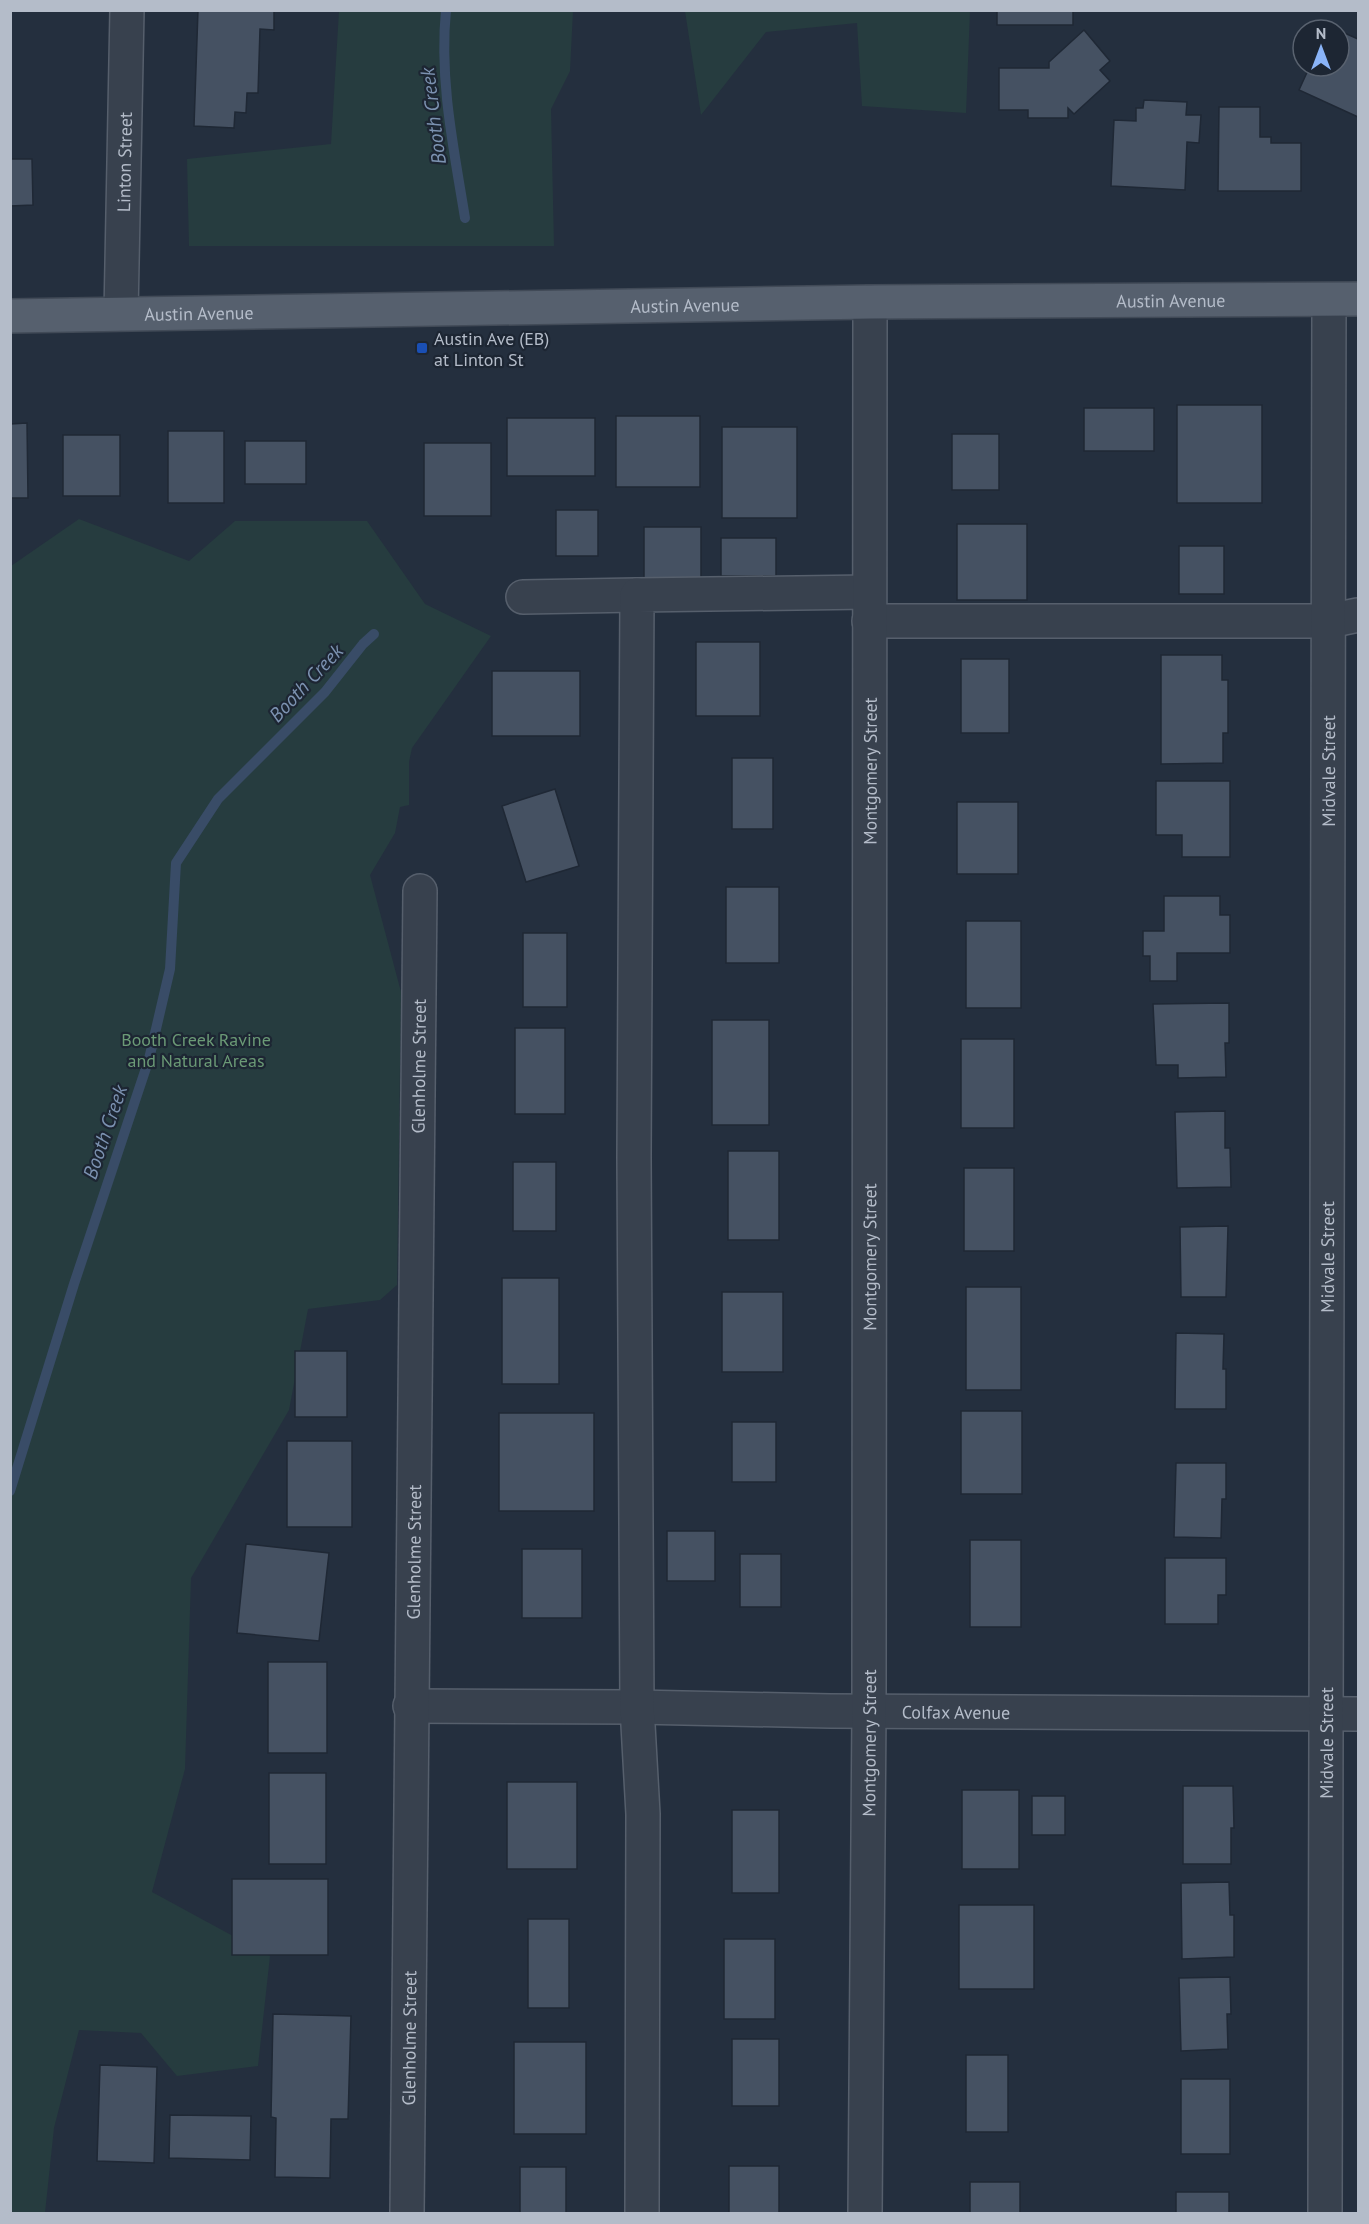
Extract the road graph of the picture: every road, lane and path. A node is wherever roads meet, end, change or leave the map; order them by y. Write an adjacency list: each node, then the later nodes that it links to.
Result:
1 (127, 10): 4 (street, Linton Street)
2 (1344, 299): 3 (main road, Austin Avenue); 9 (street, Midvale Street)
3 (870, 302): 4 (main road, Austin Avenue); 8 (street, Montgomery Street)
4 (120, 314): 5 (main road, Austin Avenue)
5 (10, 316)
6 (637, 595): 7 (street); 8 (street); 12 (street)
7 (523, 597)
8 (869, 607): 9 (street); 13 (street, Montgomery Street)
9 (1344, 618): 14 (street, Midvale Street)
10 (420, 891): 11 (street, Glenholme Street)
11 (410, 1706): 12 (street, Colfax Avenue); 15 (street, Glenholme Street)
12 (637, 1707): 13 (street, Colfax Avenue); 16 (street)
13 (869, 1712): 14 (street, Colfax Avenue); 17 (street, Montgomery Street)
14 (1343, 1714): 18 (street, Midvale Street)
15 (407, 2214)
16 (642, 2214)
17 (865, 2214)
18 (1325, 2214)

